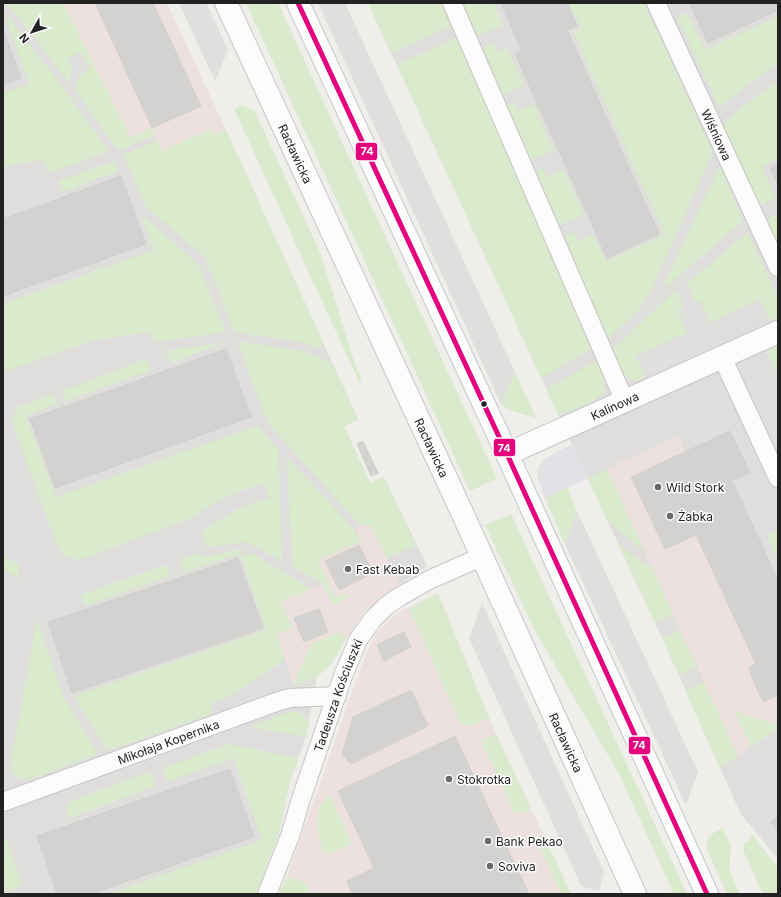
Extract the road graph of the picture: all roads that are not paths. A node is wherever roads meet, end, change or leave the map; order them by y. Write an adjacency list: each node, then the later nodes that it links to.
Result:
1 (226, 3): 11 (street, Racławicka)
2 (298, 3): 9 (street)
3 (452, 3): 8 (lane)
4 (656, 3): 5 (lane, Wiśniowa)
5 (778, 267)
6 (778, 332): 7 (street, Kalinowa)
7 (722, 357): 8 (street, Kalinowa); 10 (lane)
8 (626, 402): 9 (street, Kalinowa)
9 (507, 454): 16 (street)
10 (778, 478)
11 (481, 557): 12 (lane, Tadeusza Kościuszki); 15 (street, Racławicka)
12 (336, 696): 13 (lane, Mikołaja Kopernika); 14 (lane, Tadeusza Kościuszki)
13 (3, 802)
14 (267, 894)
15 (635, 894)
16 (707, 894)

